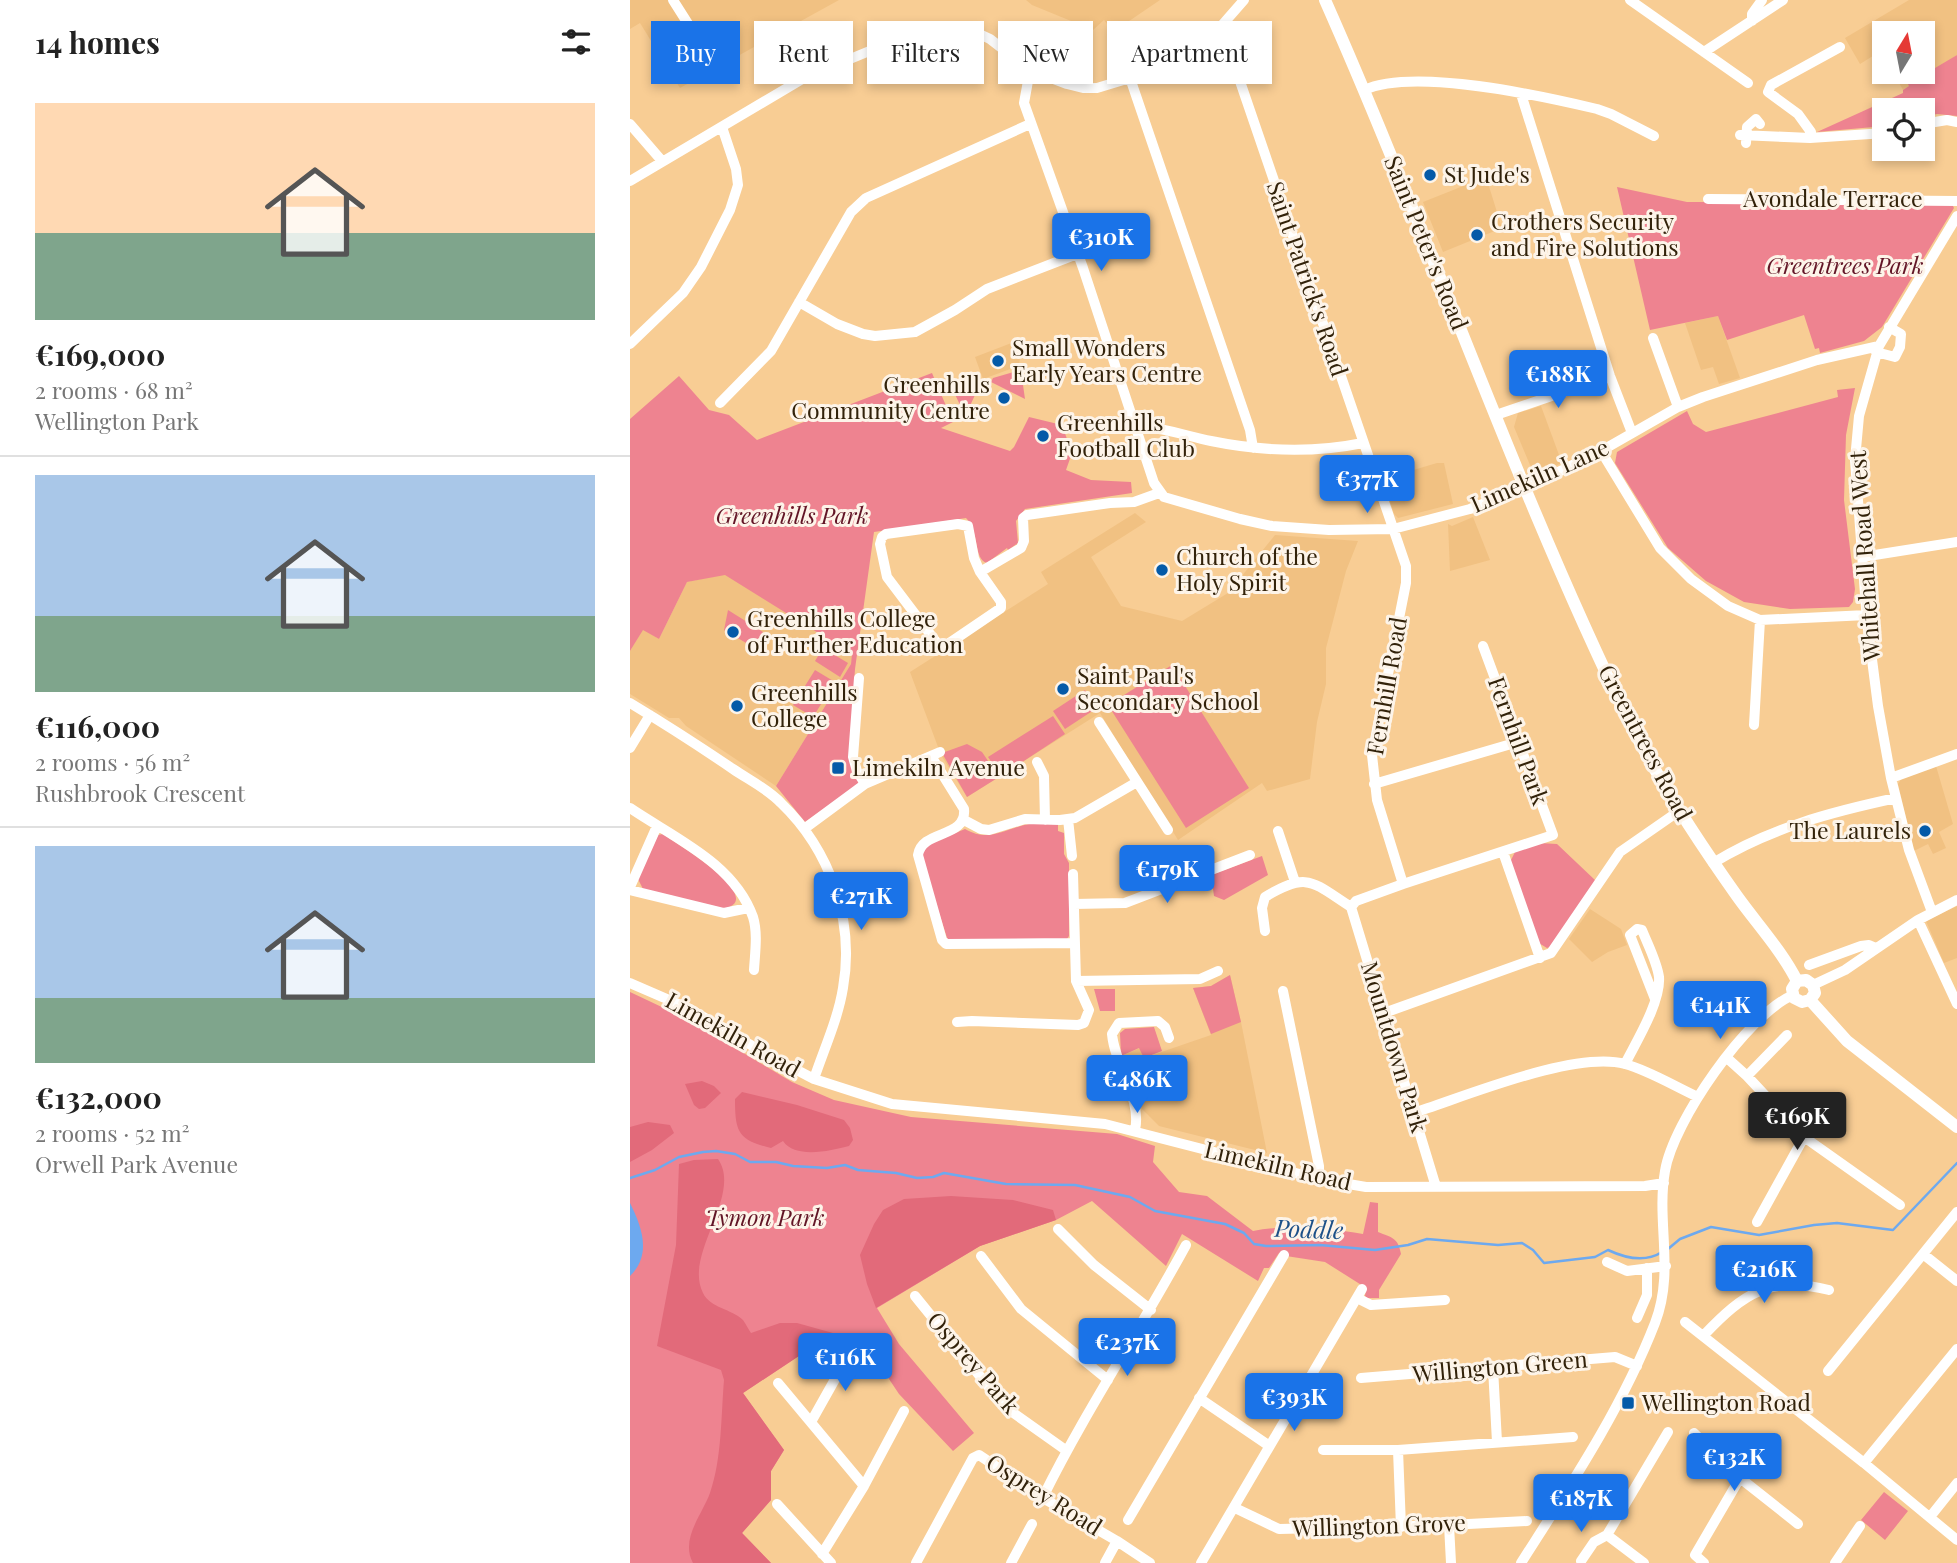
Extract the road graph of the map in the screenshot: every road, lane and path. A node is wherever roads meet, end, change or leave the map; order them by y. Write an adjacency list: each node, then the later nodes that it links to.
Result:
1 (673, 0): 7 (street)
2 (1244, 0): 8 (street)
3 (1325, 0): 19 (main road, Saint Peter's Road)
4 (1630, 0): 12 (street)
5 (1762, 0): 9 (street)
6 (1783, 0): 9 (street)
7 (686, 21)
8 (1226, 21)
9 (1752, 21): 12 (street)
10 (998, 45): 26 (street)
11 (1840, 47): 29 (street)
12 (1704, 52): 13 (street)
13 (1748, 83)
14 (1027, 84): 24 (street)
15 (1067, 84): 16 (street)
16 (1116, 84)
17 (1132, 84): 48 (street)
18 (1241, 84): 47 (street, Saint Patrick's Road)
19 (1364, 90): 20 (street); 44 (main road, Saint Peter's Road)
20 (1521, 94): 28 (street); 41 (street)
21 (1935, 122): 22 (street)
22 (1957, 122)
23 (630, 124): 30 (street)
24 (1030, 124): 35 (street); 36 (street)
25 (1760, 124): 29 (street)
26 (722, 127): 30 (street); 39 (street)
27 (1872, 134): 29 (street)
28 (1654, 136)
29 (1810, 138)
30 (662, 161): 31 (street)
31 (630, 181)
32 (1708, 199): 33 (street, Avondale Terrace)
33 (1957, 201)
34 (1955, 223): 37 (street, Whitehall Road West)
35 (1077, 254): 36 (street); 45 (street)
36 (799, 302): 42 (street)
37 (1889, 327): 40 (street, Whitehall Road West); 40 (street, Limekiln Lane)
38 (1653, 338): 43 (street)
39 (630, 344)
40 (1878, 349): 43 (street, Limekiln Lane); 54 (street, Whitehall Road West)
41 (1610, 376): 44 (street); 46 (street)
42 (720, 403)
43 (1678, 407): 46 (street, Limekiln Lane)
44 (1496, 415): 50 (main road, Saint Peter's Road)
45 (1137, 427): 48 (street); 51 (street)
46 (1632, 433): 49 (street, Limekiln Lane)
47 (1363, 443): 48 (street); 52 (street, Saint Patrick's Road)
48 (1253, 448)
49 (1601, 451): 50 (street, Limekiln Lane); 57 (street)
50 (1525, 487): 52 (street, Limekiln Lane); 74 (main road, Greentrees Road)
51 (1156, 488): 52 (street, Limekiln Lane); 55 (street)
52 (1393, 529): 71 (street, Fernhill Road)
53 (1957, 542): 54 (street)
54 (1862, 557): 56 (street, Whitehall Road West)
55 (980, 572): 55 (street)
56 (1867, 615): 57 (street); 68 (street, Whitehall Road West)
57 (1760, 620): 63 (street)
58 (1483, 646): 64 (street, Fernhill Park)
59 (859, 678): 70 (street)
60 (630, 703): 61 (street)
61 (650, 715): 65 (street); 79 (street)
62 (1098, 722): 69 (street)
63 (1754, 725)
64 (1518, 742): 71 (street); 82 (street, Fernhill Park)
65 (630, 748)
66 (1957, 754): 68 (street)
67 (1037, 762): 77 (street)
68 (1891, 778): 72 (street, Whitehall Road West)
69 (1137, 782): 75 (street); 80 (street)
70 (864, 784): 76 (street); 79 (street)
71 (1374, 784): 88 (street, Fernhill Road)
72 (1896, 798): 85 (street); 94 (street, Whitehall Road West)
73 (630, 808): 78 (street)
74 (1679, 811): 85 (main road, Greentrees Road); 99 (street)
75 (1068, 819): 77 (street); 84 (street)
76 (964, 820): 77 (street); 97 (street)
77 (1045, 820)
78 (657, 826): 89 (street); 93 (street)
79 (804, 829): 119 (street)
80 (1168, 830)
81 (1278, 831): 87 (street)
82 (1503, 852): 88 (street); 99 (street)
83 (1250, 855): 91 (street)
84 (1072, 856)
85 (1713, 863): 104 (main road, Greentrees Road)
86 (1073, 874): 91 (street)
87 (1294, 881): 92 (street); 96 (street)
88 (1403, 884): 92 (street)
89 (630, 889): 93 (street)
90 (1957, 900): 94 (street)
91 (1074, 904): 97 (street)
92 (1351, 907): 112 (street, Mountdown Park)
93 (748, 908): 101 (street)
94 (1931, 912): 95 (street)
95 (1918, 920): 98 (street); 111 (street)
96 (1265, 931)
97 (1073, 943): 103 (street)
98 (1876, 948): 100 (street); 106 (street)
99 (1540, 958): 112 (street)
100 (1810, 965)
101 (754, 970)
102 (1218, 971): 103 (street)
103 (1076, 981): 113 (street)
104 (1797, 981): 106 (main road); 108 (main road)
105 (630, 983): 119 (street, Limekiln Road)
106 (1813, 985): 110 (main road)
107 (1283, 991): 125 (street)
108 (1793, 995): 110 (main road); 116 (street)
109 (1656, 999): 109 (street); 117 (street)
110 (1810, 1000): 122 (main road)
111 (1957, 1004)
112 (1384, 1013): 121 (street, Mountdown Park)
113 (957, 1022)
114 (1787, 1035): 118 (street)
115 (1169, 1038): 123 (street)
116 (1727, 1058): 118 (street); 120 (street)
117 (1625, 1065): 120 (street); 121 (street)
118 (1747, 1076): 124 (street)
119 (814, 1079): 123 (street, Limekiln Road)
120 (1698, 1097): 126 (street)
121 (1413, 1113): 127 (street, Mountdown Park)
122 (1957, 1127)
123 (1135, 1130): 125 (street, Limekiln Road)
124 (1804, 1137): 128 (street); 130 (street)
125 (1319, 1179): 127 (street, Limekiln Road)
126 (1664, 1183): 127 (street, Limekiln Road); 137 (street)
127 (1436, 1187)
128 (1900, 1205)
129 (1957, 1212): 133 (street)
130 (1757, 1222)
131 (1058, 1229): 143 (street)
132 (1186, 1245): 143 (street)
133 (1923, 1254): 139 (street); 151 (street)
134 (1284, 1255): 155 (street)
135 (981, 1256): 153 (street)
136 (1607, 1262): 138 (street)
137 (1666, 1263): 138 (street); 145 (street)
138 (1647, 1268): 145 (street)
139 (1957, 1281)
140 (1829, 1290): 146 (street)
141 (915, 1296): 165 (street, Osprey Park)
142 (1445, 1300): 162 (street)
143 (1151, 1310): 153 (street)
144 (1685, 1322): 146 (street)
145 (1655, 1323): 149 (street)
146 (1704, 1335): 166 (street)
147 (852, 1349): 157 (street)
148 (1957, 1349): 166 (street)
149 (1637, 1366): 150 (street, Willington Green); 195 (street)
150 (1493, 1368): 152 (street, Willington Green); 161 (street)
151 (1828, 1371)
152 (1361, 1378)
153 (1108, 1380): 165 (street)
154 (778, 1383): 157 (street)
155 (1199, 1398): 162 (street); 174 (street)
156 (904, 1411): 169 (street)
157 (811, 1422): 169 (street)
158 (1668, 1432): 181 (street)
159 (1694, 1433): 167 (street)
160 (1573, 1437): 161 (street)
161 (1497, 1442): 164 (street)
162 (1268, 1445): 172 (street)
163 (1324, 1450): 164 (street)
164 (1398, 1450): 180 (street)
165 (1067, 1451): 170 (street)
166 (1864, 1463): 173 (street)
167 (1740, 1478): 177 (street); 185 (street)
168 (1957, 1483): 173 (street)
169 (864, 1486): 184 (street)
170 (1043, 1497): 183 (street, Osprey Road); 189 (street, Osprey Road)
171 (777, 1504): 184 (street)
172 (1235, 1508): 180 (street, Willington Grove); 193 (street)
173 (1930, 1517): 182 (street)
174 (1128, 1520)
175 (1527, 1521): 178 (street, Willington Grove)
176 (1032, 1524): 190 (street)
177 (1798, 1524)
178 (1449, 1525): 180 (street, Willington Grove); 194 (street)
179 (1860, 1525): 187 (street)
180 (1401, 1527)
181 (1607, 1535): 186 (street); 196 (street)
182 (1957, 1540)
183 (1117, 1541): 191 (street); 192 (street, Osprey Road)
184 (822, 1553): 188 (street)
185 (1696, 1560)
186 (1581, 1561)
187 (1841, 1561)
188 (831, 1563)
189 (916, 1563)
190 (1011, 1563)
191 (1105, 1563)
192 (1150, 1563)
193 (1201, 1563)
194 (1451, 1563)
195 (1521, 1563)
196 (1644, 1563)

